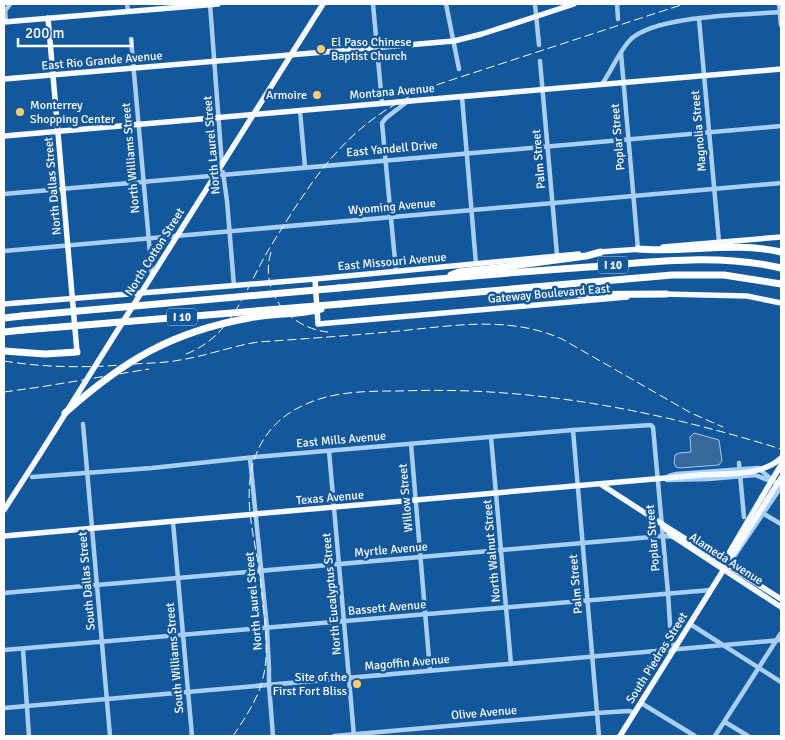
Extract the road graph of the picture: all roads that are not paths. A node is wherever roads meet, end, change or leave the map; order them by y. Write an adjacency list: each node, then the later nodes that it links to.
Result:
1 (10, 4): 18 (street)
2 (127, 4): 12 (street)
3 (210, 4): 4 (main road); 12 (main road); 26 (street, North Laurel Street)
4 (218, 4)
5 (323, 4): 25 (main road, North Cotton Street)
6 (373, 4): 23 (street)
7 (446, 4): 21 (street)
8 (535, 4): 14 (street)
9 (574, 4): 14 (main road, East Rio Grande Avenue)
10 (617, 4): 16 (street)
11 (779, 4): 13 (street)
12 (128, 12): 15 (main road)
13 (781, 12): 17 (street); 19 (street)
14 (536, 17): 21 (main road, East Rio Grande Avenue); 22 (street)
15 (48, 18): 18 (main road); 31 (main road, North Dallas Street)
16 (618, 19)
17 (700, 19): 24 (street); 32 (street, Magnolia Street)
18 (5, 22)
19 (781, 25)
20 (131, 39): 28 (street, North Williams Street)
21 (454, 41): 23 (main road, East Rio Grande Avenue); 29 (street)
22 (539, 45)
23 (377, 48): 25 (main road, East Rio Grande Avenue); 39 (street)
24 (621, 53): 34 (street, Poplar Street); 35 (street)
25 (292, 54): 26 (main road, East Rio Grande Avenue); 41 (main road, North Cotton Street)
26 (215, 61): 28 (main road, East Rio Grande Avenue); 42 (street, North Laurel Street)
27 (540, 61): 36 (street, Palm Street)
28 (133, 68): 31 (main road, East Rio Grande Avenue); 43 (street, North Williams Street)
29 (458, 68)
30 (781, 69): 32 (main road, Montana Avenue)
31 (53, 75): 33 (main road, East Rio Grande Avenue); 45 (main road, North Dallas Street)
32 (704, 76): 34 (main road, Montana Avenue); 46 (street, Magnolia Street)
33 (4, 79)
34 (623, 83): 35 (main road, Montana Avenue); 48 (street, Poplar Street)
35 (602, 84): 36 (main road, Montana Avenue)
36 (542, 90): 37 (main road, Montana Avenue); 49 (street, Palm Street)
37 (462, 97): 38 (main road, Montana Avenue); 50 (street)
38 (408, 101): 39 (main road, Montana Avenue); 51 (street)
39 (382, 103): 40 (main road, Montana Avenue)
40 (300, 111): 41 (main road, Montana Avenue); 53 (street)
41 (254, 115): 42 (main road, Montana Avenue); 52 (main road, North Cotton Street)
42 (220, 118): 43 (main road, Montana Avenue); 52 (street, North Laurel Street)
43 (139, 125): 45 (main road, Montana Avenue); 56 (street, North Williams Street)
44 (781, 126): 46 (street, East Yandell Drive)
45 (58, 132): 47 (main road, Montana Avenue); 58 (main road, North Dallas Street)
46 (709, 132): 48 (street, East Yandell Drive); 59 (street, Magnolia Street)
47 (4, 136)
48 (628, 139): 49 (street, East Yandell Drive); 61 (street, Poplar Street)
49 (548, 146): 50 (street, East Yandell Drive); 62 (street, Palm Street)
50 (467, 153): 51 (street, East Yandell Drive); 63 (street)
51 (386, 160): 53 (street, East Yandell Drive); 64 (street)
52 (222, 163): 54 (main road, North Cotton Street); 55 (street, North Laurel Street)
53 (305, 167): 55 (street, East Yandell Drive)
54 (215, 174): 55 (street, East Yandell Drive); 56 (street, East Yandell Drive); 66 (main road, North Cotton Street)
55 (223, 174): 65 (street, North Laurel Street)
56 (144, 181): 58 (street, East Yandell Drive); 67 (street, North Williams Street)
57 (781, 183): 59 (street, Wyoming Avenue)
58 (63, 188): 60 (street, East Yandell Drive); 70 (main road, North Dallas Street)
59 (715, 189): 61 (street, Wyoming Avenue); 69 (street, Magnolia Street)
60 (4, 194)
61 (633, 196): 62 (street, Wyoming Avenue); 71 (street, Poplar Street)
62 (552, 203): 63 (street, Wyoming Avenue); 75 (street, Palm Street)
63 (472, 210): 64 (street, Wyoming Avenue); 76 (street)
64 (391, 217): 65 (street, Wyoming Avenue); 78 (street)
65 (230, 231): 66 (street, Wyoming Avenue); 83 (street, North Laurel Street)
66 (177, 236): 67 (street, Wyoming Avenue); 79 (main road, North Cotton Street)
67 (148, 238): 70 (street, Wyoming Avenue); 79 (street, North Williams Street)
68 (781, 239): 69 (main road, East Missouri Avenue)
69 (719, 242): 71 (main road, East Missouri Avenue)
70 (68, 245): 72 (street, Wyoming Avenue); 88 (main road, North Dallas Street)
71 (638, 249): 73 (main road, East Missouri Avenue); 74 (highway)
72 (4, 251)
73 (601, 252): 75 (main road, East Missouri Avenue); 80 (highway)
74 (781, 252)
75 (557, 256): 76 (main road, East Missouri Avenue)
76 (476, 264): 78 (main road, East Missouri Avenue)
77 (781, 268): 80 (highway, I 10)
78 (396, 271): 81 (main road, East Missouri Avenue)
79 (152, 276): 84 (main road); 86 (main road, North Cotton Street)
80 (445, 278): 92 (highway, I 10, bridge)
81 (315, 279): 83 (main road, East Missouri Avenue); 87 (main road, Gateway Boulevard East)
82 (781, 284): 85 (highway, I 10)
83 (234, 286): 84 (main road, East Missouri Avenue)
84 (160, 291): 86 (main road, East Missouri Avenue)
85 (470, 292): 87 (highway); 91 (highway, I 10)
86 (141, 293): 88 (main road, East Missouri Avenue); 96 (main road, North Cotton Street, bridge)
87 (666, 294): 89 (main road, Gateway Boulevard East)
88 (72, 299): 90 (main road, East Missouri Avenue); 95 (main road, North Dallas Street)
89 (781, 303)
90 (4, 304)
91 (341, 304): 93 (highway, I 10, bridge); 96 (highway, bridge)
92 (4, 318)
93 (4, 332)
94 (4, 351): 95 (highway)
95 (77, 352)
96 (65, 413): 119 (main road, North Cotton Street, bridge)
97 (83, 424): 107 (street, South Dallas Street)
98 (651, 424): 99 (street, East Mills Avenue); 111 (street, Poplar Street)
99 (573, 430): 100 (street, East Mills Avenue); 113 (street, Palm Street)
100 (491, 437): 101 (street, East Mills Avenue); 115 (street, North Walnut Street)
101 (411, 444): 102 (street, East Mills Avenue); 117 (street, Willow Street)
102 (329, 451): 103 (street, East Mills Avenue); 118 (street, North Eucalyptus Street)
103 (250, 458): 107 (street, East Mills Avenue); 120 (street, North Laurel Street)
104 (781, 458): 111 (main road, bridge)
105 (781, 465): 116 (main road, bridge)
106 (739, 466): 109 (street); 111 (street, Texas Avenue); 114 (street, Texas Avenue)
107 (88, 472): 108 (street, East Mills Avenue); 126 (street, South Dallas Street)
108 (32, 476)
109 (740, 476): 111 (street, Texas Avenue); 114 (street, Texas Avenue); 122 (street)
110 (781, 478): 116 (main road, bridge)
111 (658, 480): 112 (main road, Texas Avenue); 124 (street, Poplar Street)
112 (602, 485): 113 (main road, Texas Avenue); 124 (main road, Alameda Avenue)
113 (577, 487): 115 (main road, Texas Avenue); 131 (street, Palm Street)
114 (781, 487): 121 (street)
115 (497, 494): 117 (main road, Texas Avenue); 132 (street, North Walnut Street)
116 (764, 498): 135 (main road, South Piedras Street)
117 (416, 501): 118 (main road, Texas Avenue); 133 (street, Willow Street)
118 (335, 508): 120 (main road, Texas Avenue); 134 (street, North Eucalyptus Street)
119 (4, 510)
120 (256, 514): 123 (main road, Texas Avenue); 136 (street, North Laurel Street)
121 (764, 514): 125 (street); 135 (street)
122 (744, 518)
123 (173, 522): 126 (main road, Texas Avenue); 137 (street)
124 (662, 524): 128 (street, Poplar Street); 129 (main road, Alameda Avenue); 130 (main road, Alameda Avenue)
125 (781, 524)
126 (92, 529): 127 (main road, Texas Avenue); 138 (street, South Dallas Street)
127 (4, 536)
128 (663, 536): 129 (street, Myrtle Avenue); 131 (street, Myrtle Avenue); 141 (street, Poplar Street)
129 (674, 537): 130 (street, Myrtle Avenue); 135 (main road, Alameda Avenue)
130 (689, 540): 135 (main road, Alameda Avenue)
131 (582, 543): 132 (street, Myrtle Avenue); 143 (street, Palm Street)
132 (501, 550): 133 (street, Myrtle Avenue); 144 (street, North Walnut Street)
133 (421, 558): 134 (street, Myrtle Avenue); 146 (street, Willow Street)
134 (340, 564): 136 (street, Myrtle Avenue); 147 (street, North Eucalyptus Street)
135 (724, 566): 139 (main road, South Piedras Street); 142 (main road, Alameda Avenue); 145 (main road, Alameda Avenue)
136 (261, 571): 137 (street, Myrtle Avenue); 149 (street, North Laurel Street)
137 (178, 578): 138 (street, Myrtle Avenue); 151 (street, South Williams Street)
138 (97, 585): 140 (street, Myrtle Avenue); 153 (street, South Dallas Street)
139 (712, 590): 141 (street, Bassett Avenue); 148 (main road, South Piedras Street)
140 (4, 593)
141 (668, 593): 143 (street, Bassett Avenue); 156 (street, Poplar Street)
142 (781, 599)
143 (587, 600): 144 (street, Bassett Avenue); 158 (street, Palm Street)
144 (506, 607): 146 (street, Bassett Avenue); 159 (street, North Walnut Street)
145 (781, 607)
146 (426, 614): 147 (street, Bassett Avenue); 161 (street, Willow Street)
147 (345, 621): 149 (street, Bassett Avenue); 162 (street, North Eucalyptus Street)
148 (690, 624): 154 (street); 156 (main road, South Piedras Street)
149 (267, 628): 151 (street, Bassett Avenue); 164 (street, North Laurel Street)
150 (781, 632): 152 (street)
151 (183, 635): 153 (street, Bassett Avenue); 165 (street, South Williams Street)
152 (779, 641): 154 (street, Magoffin Avenue); 160 (street)
153 (102, 642): 155 (street, Bassett Avenue); 166 (street, South Dallas Street)
154 (724, 645): 156 (street, Magoffin Avenue); 160 (street)
155 (23, 649): 157 (street, Bassett Avenue); 168 (street)
156 (675, 649): 158 (street, Magoffin Avenue); 167 (main road, South Piedras Street)
157 (4, 650)
158 (592, 657): 159 (street, Magoffin Avenue); 170 (street, Palm Street)
159 (511, 664): 161 (street, Magoffin Avenue)
160 (759, 668): 163 (street); 172 (street)
161 (430, 671): 162 (street, Magoffin Avenue)
162 (349, 678): 164 (street, Magoffin Avenue); 174 (street, North Eucalyptus Street)
163 (781, 682)
164 (268, 685): 165 (street, Magoffin Avenue); 178 (street, North Laurel Street)
165 (188, 692): 166 (street, Magoffin Avenue); 177 (street, South Williams Street)
166 (107, 699): 168 (street, Magoffin Avenue); 176 (street, South Dallas Street)
167 (641, 703): 171 (main road, South Piedras Street); 182 (street)
168 (27, 706): 169 (street, Magoffin Avenue); 175 (street)
169 (4, 708)
170 (597, 713): 171 (street, Olive Avenue); 174 (street, Olive Avenue); 180 (street, Palm Street)
171 (635, 713): 173 (main road, South Piedras Street)
172 (725, 722): 183 (street); 184 (street)
173 (621, 734): 181 (street)
174 (354, 735): 179 (street, Olive Avenue)
175 (29, 736)
176 (110, 736)
177 (192, 736)
178 (273, 736)
179 (334, 736)
180 (599, 736)
181 (629, 736)
182 (696, 736)
183 (715, 736)
184 (748, 736)

